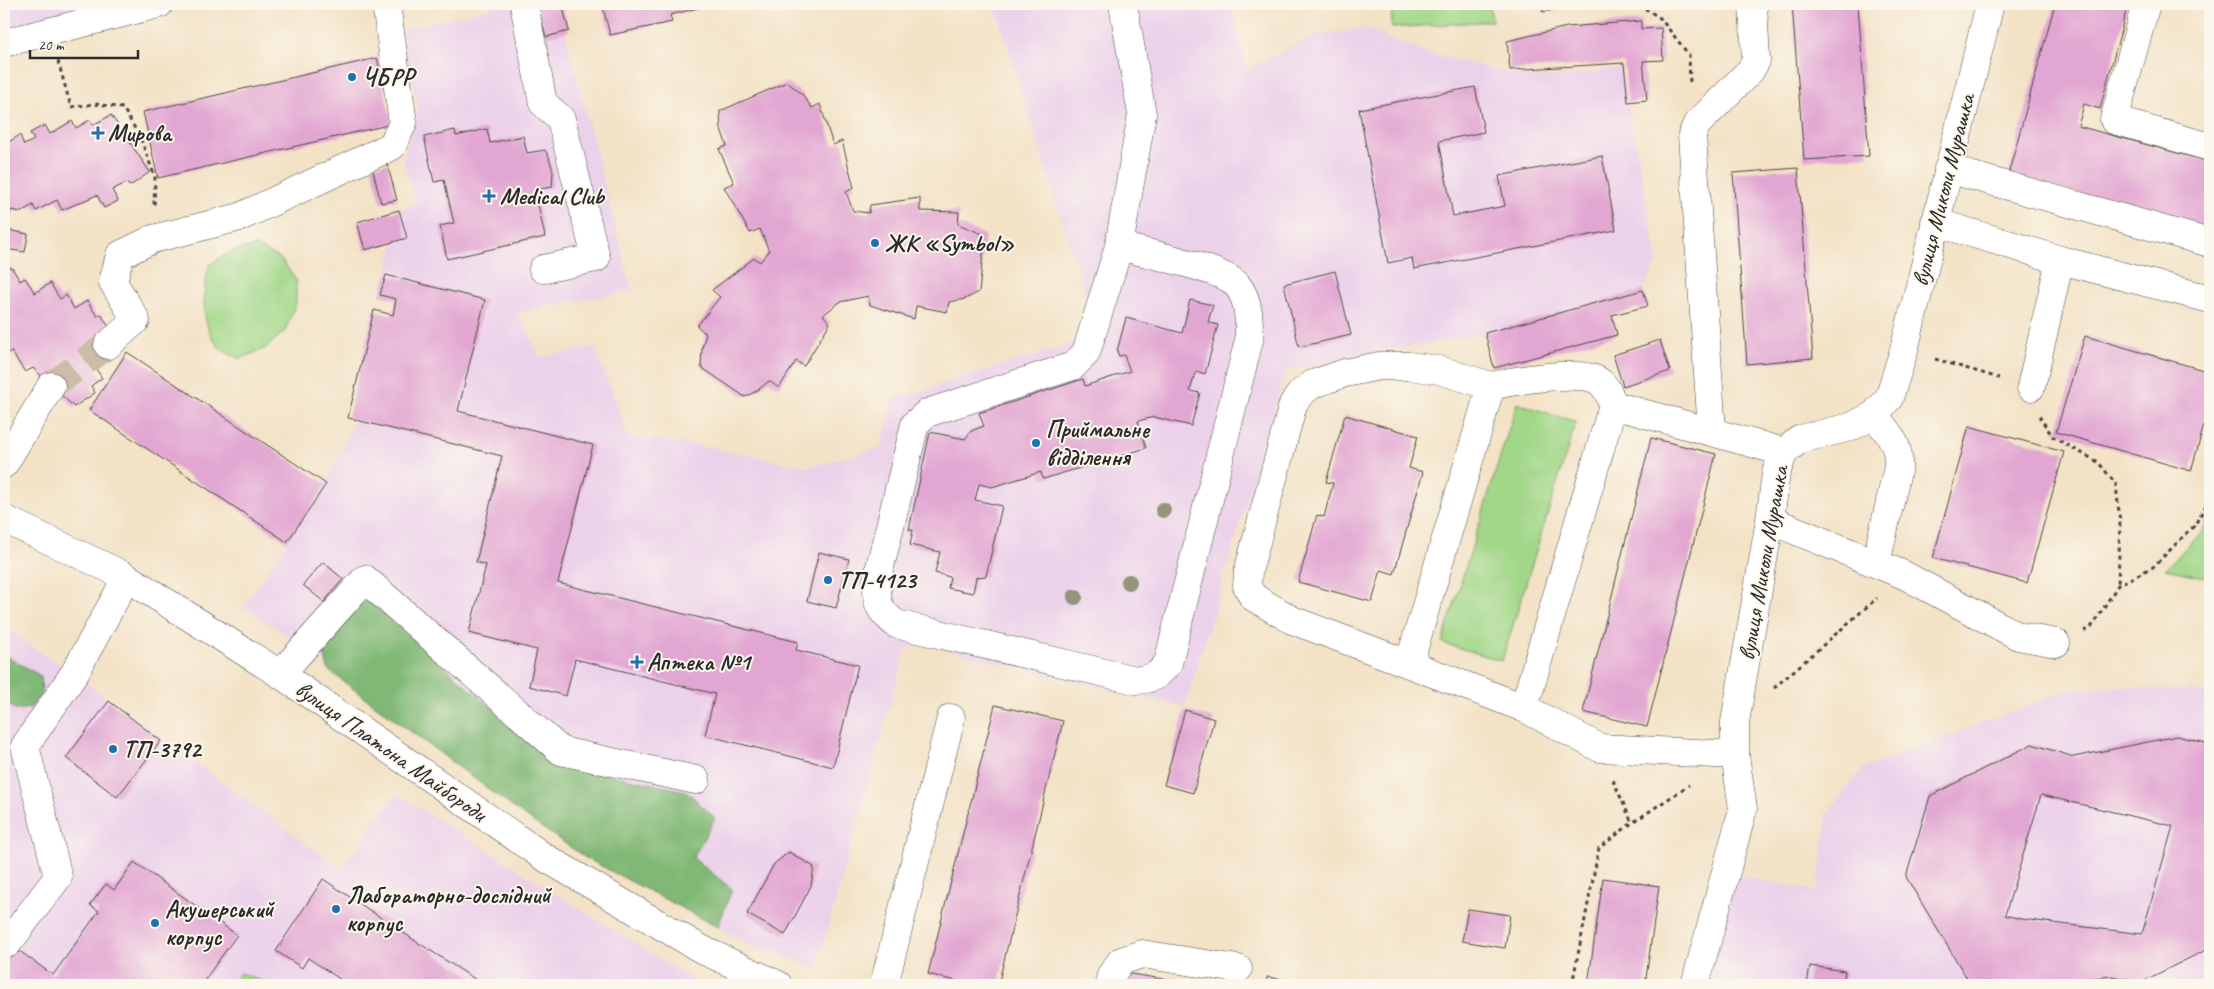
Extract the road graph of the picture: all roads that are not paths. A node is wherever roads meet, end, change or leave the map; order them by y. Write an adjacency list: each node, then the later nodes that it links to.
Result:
1 (158, 4): 8 (street)
2 (386, 4): 17 (street)
3 (524, 4): 15 (street)
4 (1123, 4): 13 (street)
5 (1753, 4): 23 (street)
6 (1990, 4): 10 (street, вулиця Миколи Мурашка)
7 (2146, 4): 9 (street)
8 (4, 43)
9 (2210, 147)
10 (1948, 169): 11 (street, вулиця Миколи Мурашка); 12 (street)
11 (1935, 222): 14 (street); 22 (street, вулиця Миколи Мурашка)
12 (2210, 243)
13 (1119, 246): 13 (street)
14 (2060, 260): 16 (street); 20 (street)
15 (543, 269)
16 (2210, 299)
17 (108, 345)
18 (51, 386): 25 (street)
19 (1491, 386): 21 (street); 31 (street); 31 (street)
20 (2031, 387)
21 (1613, 405): 23 (street); 33 (street)
22 (1874, 415): 24 (street, вулиця Миколи Мурашка); 28 (street)
23 (1712, 432): 24 (street)
24 (1784, 452): 27 (street, вулиця Миколи Мурашка)
25 (4, 464)
26 (4, 519): 29 (street, вулиця Платона Майбороди)
27 (1770, 520): 28 (street); 36 (street, вулиця Миколи Мурашка)
28 (1876, 563): 30 (street)
29 (123, 576): 32 (street, вулиця Платона Майбороди); 35 (street)
30 (2056, 643)
31 (1409, 664): 33 (street)
32 (282, 676): 37 (street); 40 (street, вулиця Платона Майбороди)
33 (1524, 708): 36 (street)
34 (951, 718): 41 (street)
35 (14, 740): 38 (street)
36 (1735, 755): 43 (street, вулиця Миколи Мурашка)
37 (696, 780)
38 (8, 943)
39 (1238, 969): 42 (street)
40 (778, 985)
41 (884, 985)
42 (1109, 985)
43 (1694, 985)

